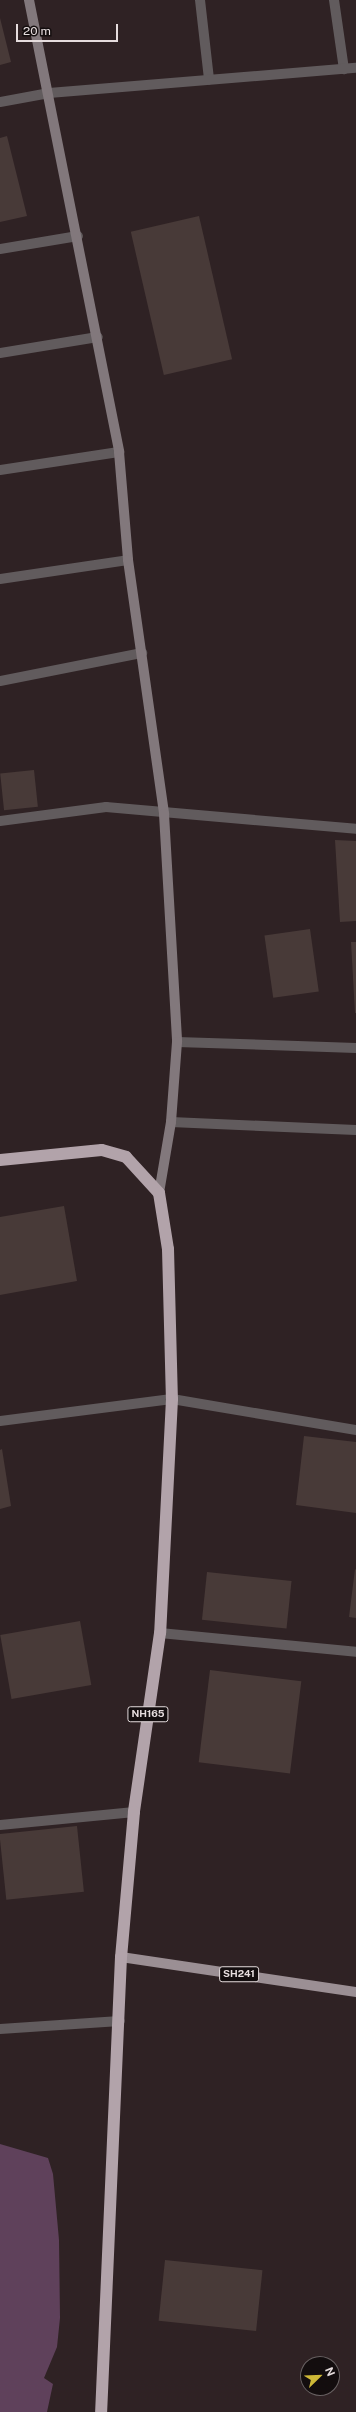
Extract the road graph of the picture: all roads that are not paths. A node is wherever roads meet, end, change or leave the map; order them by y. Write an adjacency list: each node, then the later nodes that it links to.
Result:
1 (29, 0): 7 (street)
2 (200, 0): 6 (street)
3 (334, 0): 5 (street)
4 (356, 68): 5 (street)
5 (344, 69): 6 (street)
6 (209, 79): 7 (street)
7 (49, 93): 8 (street); 9 (street)
8 (0, 102)
9 (78, 236): 10 (street); 11 (street)
10 (0, 249)
11 (98, 337): 12 (street); 13 (street)
12 (0, 353)
13 (119, 452): 14 (street); 15 (street)
14 (0, 470)
15 (128, 560): 16 (street); 17 (street)
16 (0, 579)
17 (142, 653): 18 (street); 19 (street)
18 (0, 681)
19 (164, 814): 20 (street); 21 (street); 22 (street)
20 (0, 821)
21 (356, 829)
22 (178, 1042): 23 (street); 24 (street)
23 (356, 1048)
24 (171, 1122): 25 (street); 27 (street)
25 (356, 1130)
26 (0, 1160): 27 (highway)
27 (159, 1193): 28 (highway, NH165)
28 (172, 1399): 29 (street); 30 (street); 31 (highway, NH165)
29 (0, 1421)
30 (356, 1430)
31 (160, 1633): 32 (street); 33 (highway, NH165)
32 (356, 1652)
33 (134, 1812): 34 (street); 35 (highway, NH165)
34 (0, 1825)
35 (121, 1957): 36 (main road, SH241); 37 (highway, NH165)
36 (356, 1992)
37 (120, 2021): 38 (street); 39 (highway, NH165)
38 (0, 2029)
39 (101, 2412)

